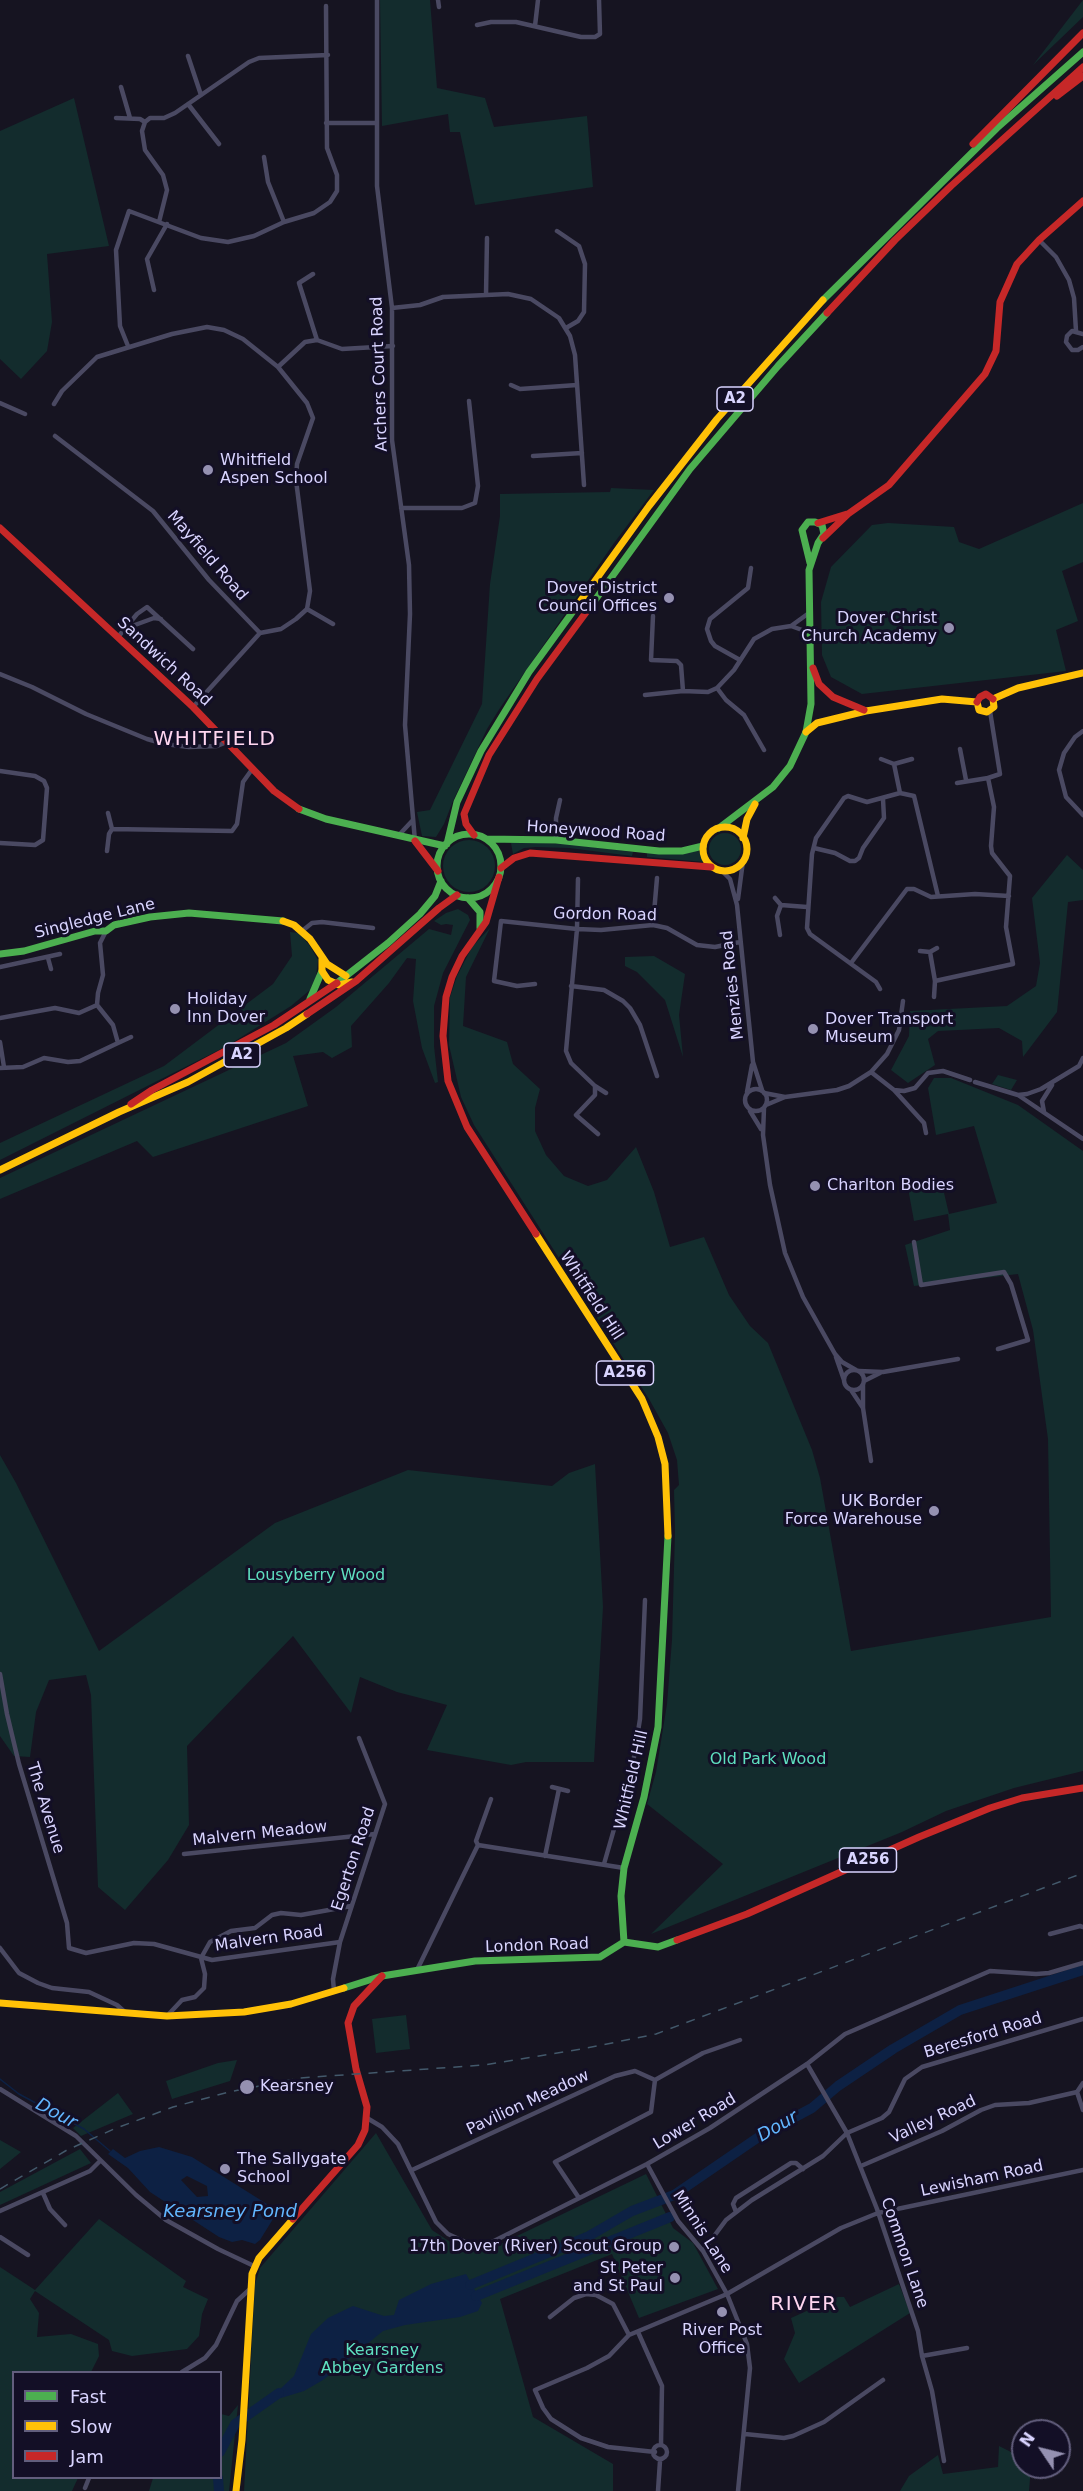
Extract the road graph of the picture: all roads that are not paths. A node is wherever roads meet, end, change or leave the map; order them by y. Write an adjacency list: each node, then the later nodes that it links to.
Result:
1 (377, 0): 22 (street, Archers Court Road)
2 (438, 0): 6 (street)
3 (538, 0): 8 (street)
4 (598, 0): 8 (street)
5 (326, 6): 11 (street)
6 (439, 7)
7 (477, 25): 8 (street)
8 (535, 26)
9 (1083, 33): 26 (main road)
10 (1083, 52): 26 (main road, A2)
11 (328, 55): 16 (street); 21 (street)
12 (188, 56): 16 (street)
13 (1083, 67): 23 (main road, A2)
14 (1083, 76): 23 (main road)
15 (121, 87): 19 (street)
16 (201, 95): 17 (street)
17 (188, 104): 20 (street); 24 (street)
18 (116, 118): 19 (street)
19 (130, 118): 20 (street)
20 (145, 122): 28 (street)
21 (326, 123): 22 (street); 29 (street)
22 (377, 123): 37 (street, Archers Court Road)
23 (1005, 136): 109 (main road, A2)
24 (219, 144)
25 (264, 157): 29 (street)
26 (943, 178): 116 (main road, A2)
27 (1083, 201): 33 (main road)
28 (159, 222): 30 (street); 42 (street)
29 (284, 222): 30 (street)
30 (167, 224): 35 (street)
31 (557, 231): 38 (street)
32 (487, 238): 36 (street)
33 (1039, 240): 39 (street); 57 (main road)
34 (313, 274): 41 (street)
35 (154, 290)
36 (486, 295): 37 (street); 38 (street)
37 (392, 308): 43 (street, Archers Court Road)
38 (566, 328): 47 (street)
39 (1076, 331): 40 (street); 44 (street)
40 (1083, 334)
41 (317, 340): 43 (street); 45 (street)
42 (128, 346): 45 (street); 50 (street)
43 (393, 346): 56 (street, Archers Court Road)
44 (1083, 347)
45 (279, 367): 64 (street)
46 (511, 385): 47 (street)
47 (577, 385): 53 (street)
48 (469, 401): 56 (street)
49 (0, 403): 51 (street)
50 (54, 404)
51 (25, 414)
52 (55, 436): 71 (street, Mayfield Road)
53 (582, 453): 54 (street); 55 (street)
54 (533, 456)
55 (584, 485)
56 (401, 508): 106 (street, Archers Court Road)
57 (848, 514): 58 (main road); 60 (main road)
58 (818, 523): 60 (main road); 61 (main road)
59 (0, 528): 72 (main road, Sandwich Road)
60 (821, 540): 61 (main road); 62 (main road)
61 (806, 542): 62 (main road)
62 (810, 563): 65 (main road)
63 (751, 568): 75 (street)
64 (307, 609): 68 (street); 71 (street)
65 (811, 612): 69 (street); 73 (main road)
66 (653, 616): 80 (street)
67 (162, 619): 70 (street); 70 (street); 74 (street)
68 (333, 624)
69 (790, 626): 73 (street); 75 (street)
70 (124, 629): 72 (street)
71 (260, 633): 84 (street)
72 (118, 638): 84 (main road, Sandwich Road)
73 (811, 639): 76 (main road)
74 (193, 649)
75 (740, 660): 79 (street)
76 (812, 666): 85 (main road); 88 (main road)
77 (0, 674): 89 (street)
78 (1083, 674): 82 (main road)
79 (717, 688): 80 (street); 91 (street)
80 (683, 691): 81 (street)
81 (645, 694)
82 (993, 699): 83 (main road); 86 (main road)
83 (977, 702): 85 (main road); 86 (main road)
84 (193, 707): 89 (main road, Sandwich Road)
85 (866, 711): 88 (main road)
86 (990, 711): 97 (street)
87 (1083, 731): 105 (street)
88 (806, 732): 103 (main road)
89 (227, 742): 95 (main road, Sandwich Road)
90 (960, 748): 98 (street)
91 (764, 750)
92 (881, 759): 94 (street)
93 (912, 759): 94 (street)
94 (894, 764): 100 (street)
95 (253, 768): 108 (street); 110 (main road, Sandwich Road)
96 (0, 771): 115 (street)
97 (988, 778): 98 (street); 132 (street)
98 (966, 780): 99 (street)
99 (957, 783)
100 (900, 793): 101 (street); 131 (street)
101 (883, 799): 118 (street); 118 (street)
102 (560, 800): 113 (street)
103 (757, 801): 107 (main road); 111 (main road)
104 (108, 813): 108 (street)
105 (1083, 815)
106 (414, 819): 110 (street); 114 (street, Archers Court Road)
107 (719, 828): 111 (main road); 117 (main road)
108 (112, 829): 119 (street)
109 (474, 835): 112 (main road); 116 (main road)
110 (399, 836): 114 (main road, Sandwich Road)
111 (743, 838): 120 (main road)
112 (487, 839): 113 (main road, Honeywood Road); 122 (main road)
113 (556, 840): 117 (main road, Honeywood Road)
114 (415, 841): 116 (main road, Sandwich Road); 123 (main road)
115 (0, 843)
116 (446, 845): 123 (main road)
117 (703, 846): 121 (main road)
118 (814, 848): 138 (street)
119 (107, 851)
120 (743, 861): 124 (main road); 136 (street, Menzies Road)
121 (711, 867): 122 (main road, Honeywood Road); 124 (main road)
122 (501, 868): 125 (main road)
123 (438, 871): 128 (main road)
124 (722, 871): 136 (street, Menzies Road)
125 (499, 877): 133 (main road); 144 (main road, Whitfield Hill / A256)
126 (657, 878): 139 (street)
127 (578, 879): 141 (street)
128 (441, 881): 129 (main road); 158 (main road, A2)
129 (457, 895): 133 (main road); 159 (main road, A2)
130 (992, 895): 131 (street); 132 (street); 135 (street)
131 (938, 896): 154 (street)
132 (1009, 896): 160 (street)
133 (468, 898): 144 (main road)
134 (774, 898): 137 (street)
135 (992, 902)
136 (737, 905): 146 (street, Menzies Road)
137 (781, 905): 138 (street); 145 (street)
138 (807, 907): 154 (street)
139 (653, 925): 141 (street, Gordon Road); 146 (street, Gordon Road)
140 (373, 928): 142 (street)
141 (577, 929): 162 (street, Gordon Road); 163 (street)
142 (302, 931): 143 (main road, Singledge Lane); 153 (main road)
143 (106, 932): 150 (main road, Singledge Lane); 168 (street)
144 (476, 934): 222 (main road, Whitfield Hill / A256)
145 (780, 935)
146 (740, 942): 176 (street, Menzies Road)
147 (937, 948): 149 (street)
148 (920, 951): 149 (street)
149 (930, 952): 160 (street)
150 (0, 954)
151 (60, 954): 152 (street)
152 (48, 958): 155 (street); 156 (street)
153 (322, 959): 157 (main road); 158 (main road)
154 (851, 963): 164 (street)
155 (0, 967)
156 (51, 969)
157 (322, 971): 161 (main road); 167 (main road)
158 (346, 976): 161 (main road, A2)
159 (356, 981): 161 (main road); 191 (main road, A2)
160 (936, 981): 165 (street)
161 (335, 984): 167 (main road, A2)
162 (535, 984)
163 (571, 986): 180 (street); 182 (street)
164 (880, 989)
165 (934, 997)
166 (903, 1001): 171 (street)
167 (307, 1004): 191 (main road, A2)
168 (97, 1005): 169 (street); 174 (street)
169 (0, 1017)
170 (888, 1017): 171 (street)
171 (901, 1019): 179 (street)
172 (131, 1037): 174 (street)
173 (0, 1042): 178 (street)
174 (118, 1043): 178 (street)
175 (1083, 1058): 177 (street)
176 (753, 1062): 184 (street, Menzies Road); 185 (street, Menzies Road)
177 (1081, 1065): 181 (street)
178 (2, 1067)
179 (871, 1072): 183 (street); 188 (street)
180 (657, 1076)
181 (1055, 1081): 187 (street); 192 (street)
182 (595, 1086): 186 (street); 194 (street)
183 (894, 1090): 187 (street); 193 (street)
184 (763, 1091): 185 (street); 188 (street); 189 (street)
185 (747, 1092): 190 (street)
186 (606, 1093)
187 (1018, 1095): 192 (street)
188 (785, 1097): 189 (street)
189 (765, 1107): 190 (street); 195 (street)
190 (748, 1109): 195 (street)
191 (119, 1112): 197 (main road, A2)
192 (1045, 1113): 196 (street)
193 (926, 1133)
194 (598, 1134)
195 (763, 1135): 200 (street)
196 (1083, 1139)
197 (0, 1170)
198 (914, 1242): 199 (street)
199 (998, 1349)
200 (835, 1354): 202 (street); 205 (street)
201 (958, 1359): 203 (street)
202 (857, 1370): 203 (street); 204 (street); 205 (street)
203 (883, 1371): 204 (street)
204 (864, 1383): 206 (street); 207 (street)
205 (845, 1384): 206 (street)
206 (850, 1389): 207 (street)
207 (863, 1408): 208 (street)
208 (871, 1461)
209 (645, 1600): 221 (street, Whitfield Hill)
210 (0, 1674): 229 (street, The Avenue)
211 (359, 1738): 217 (street, Egerton Road)
212 (552, 1787): 214 (street)
213 (1083, 1788): 227 (main road, A256)
214 (559, 1789): 215 (street); 220 (street)
215 (568, 1791)
216 (491, 1799): 218 (street)
217 (375, 1834): 219 (street, Malvern Meadow); 223 (street, Egerton Road)
218 (478, 1845): 220 (street); 232 (street)
219 (183, 1854)
220 (545, 1856): 221 (street)
221 (604, 1864): 222 (street)
222 (624, 1868): 227 (main road, Whitfield Hill / A256)
223 (351, 1906): 226 (street, Egerton Road); 230 (street)
224 (1083, 1928): 225 (street)
225 (1050, 1934)
226 (340, 1942): 230 (street, Malvern Road); 234 (street, Egerton Road)
227 (624, 1942): 232 (main road, London Road)
228 (0, 1948): 236 (street)
229 (69, 1948): 230 (street, Malvern Road)
230 (201, 1958): 237 (street)
231 (1083, 1963): 240 (street, Lower Road)
232 (417, 1970): 233 (main road, London Road)
233 (382, 1976): 234 (main road, London Road); 246 (main road)
234 (334, 1991): 237 (main road, London Road)
235 (0, 2003): 236 (main road, London Road)
236 (128, 2014): 237 (main road, London Road)
237 (166, 2016)
238 (1083, 2019): 247 (street, Beresford Road)
239 (740, 2040): 241 (street)
240 (807, 2064): 247 (street, Common Lane); 249 (street, Lower Road)
241 (655, 2080): 252 (street, Pavilion Meadow); 255 (street)
242 (1083, 2083): 244 (street)
243 (0, 2089): 248 (street)
244 (1077, 2092): 245 (street); 250 (street, Valley Road)
245 (1083, 2110)
246 (367, 2118): 252 (street, Lower Road); 263 (main road)
247 (847, 2133): 250 (street, Common Lane); 251 (street)
248 (100, 2161): 254 (street); 263 (street)
249 (647, 2164): 255 (street, Lower Road); 261 (street, Minnis Lane)
250 (861, 2166): 258 (street, Common Lane)
251 (802, 2169): 257 (street); 257 (street)
252 (412, 2170): 255 (street, Lower Road)
253 (1083, 2170): 258 (street, Lewisham Road)
254 (43, 2193): 256 (street); 259 (street)
255 (579, 2198)
256 (0, 2211)
257 (736, 2212): 261 (street)
258 (878, 2212): 265 (street, Lewisham Road); 270 (street, Common Lane)
259 (65, 2225)
260 (0, 2237): 262 (street)
261 (703, 2251): 265 (street, Minnis Lane)
262 (28, 2255)
263 (254, 2266): 264 (main road)
264 (250, 2289): 271 (street); 280 (main road)
265 (727, 2294): 267 (street, Lewisham Road); 273 (street, Minnis Lane)
266 (550, 2318): 268 (street)
267 (638, 2332): 268 (street, Lewisham Road); 274 (street)
268 (629, 2336): 275 (street)
269 (967, 2348): 270 (street)
270 (922, 2356): 277 (street, Common Lane)
271 (185, 2371)
272 (883, 2380): 273 (street)
273 (745, 2434): 282 (street, Minnis Lane)
274 (661, 2444): 275 (street); 276 (street)
275 (655, 2452): 276 (street)
276 (660, 2461): 281 (street)
277 (944, 2461)
278 (89, 2479): 279 (street)
279 (85, 2488)
280 (236, 2491)
281 (658, 2491)
282 (738, 2491)

